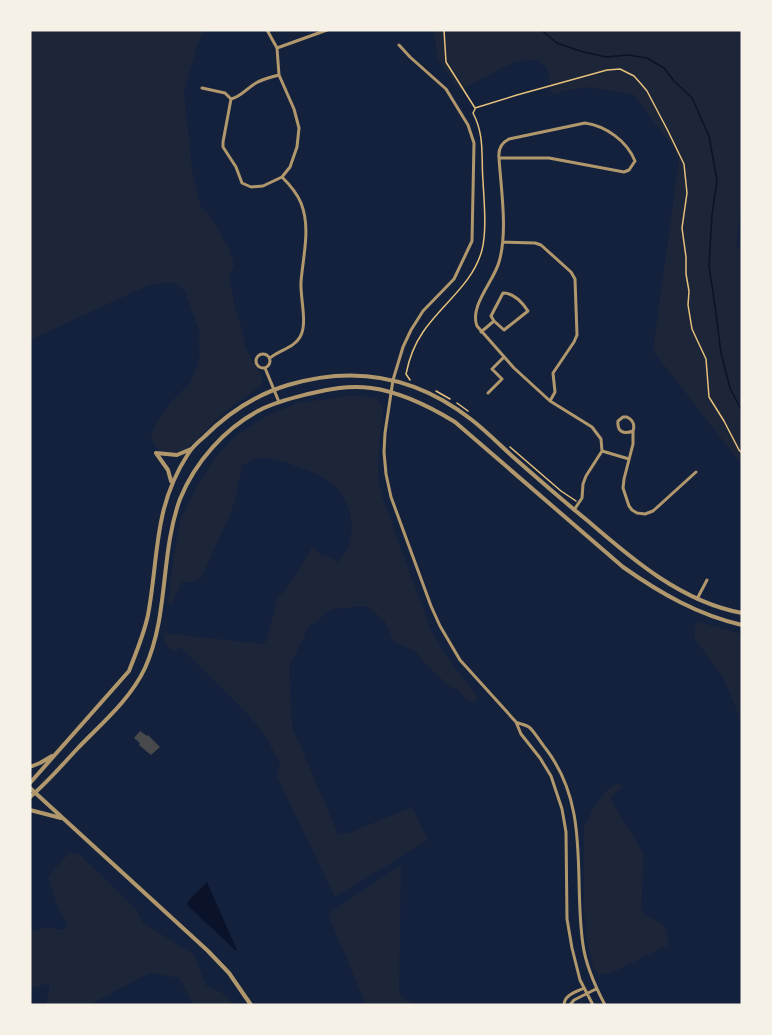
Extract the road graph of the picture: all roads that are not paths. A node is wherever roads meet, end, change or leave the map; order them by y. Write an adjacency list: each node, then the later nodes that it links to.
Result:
1 (267, 30): 4 (street)
2 (327, 30): 4 (street)
3 (399, 45): 16 (street)
4 (277, 48): 5 (street)
5 (279, 75): 7 (street); 9 (street)
6 (202, 87): 7 (street)
7 (231, 99): 9 (street)
8 (499, 158): 8 (street); 10 (street)
9 (282, 177): 13 (street)
10 (503, 242): 12 (street); 20 (street)
11 (494, 321): 11 (street); 12 (street)
12 (482, 332): 14 (street)
13 (270, 357): 15 (street); 15 (street)
14 (504, 357): 19 (street); 20 (street)
15 (265, 368): 17 (street)
16 (393, 380): 17 (street); 18 (street); 28 (street)
17 (275, 389): 21 (street); 23 (street)
18 (391, 393): 21 (street); 32 (street); 33 (street)
19 (488, 393)
20 (550, 401): 24 (street)
21 (279, 402): 38 (street)
22 (633, 431): 22 (street); 25 (street)
23 (194, 447): 27 (street); 27 (street)
24 (602, 451): 25 (street); 28 (street)
25 (629, 459): 26 (street)
26 (696, 472)
27 (169, 490): 34 (street)
28 (574, 510): 30 (street)
29 (707, 580): 30 (street)
30 (697, 599): 31 (street)
31 (742, 613)
32 (742, 625)
33 (516, 723): 42 (street); 43 (street)
34 (56, 754): 35 (street); 36 (street)
35 (30, 767)
36 (30, 783)
37 (30, 788): 38 (street)
38 (35, 793): 39 (street); 41 (street)
39 (30, 797)
40 (30, 810): 41 (street)
41 (65, 819): 45 (street)
42 (584, 988): 44 (street); 46 (street)
43 (596, 989): 44 (street); 49 (street)
44 (587, 994): 47 (street); 48 (street)
45 (251, 1005)
46 (564, 1005)
47 (570, 1005)
48 (593, 1005)
49 (605, 1005)

